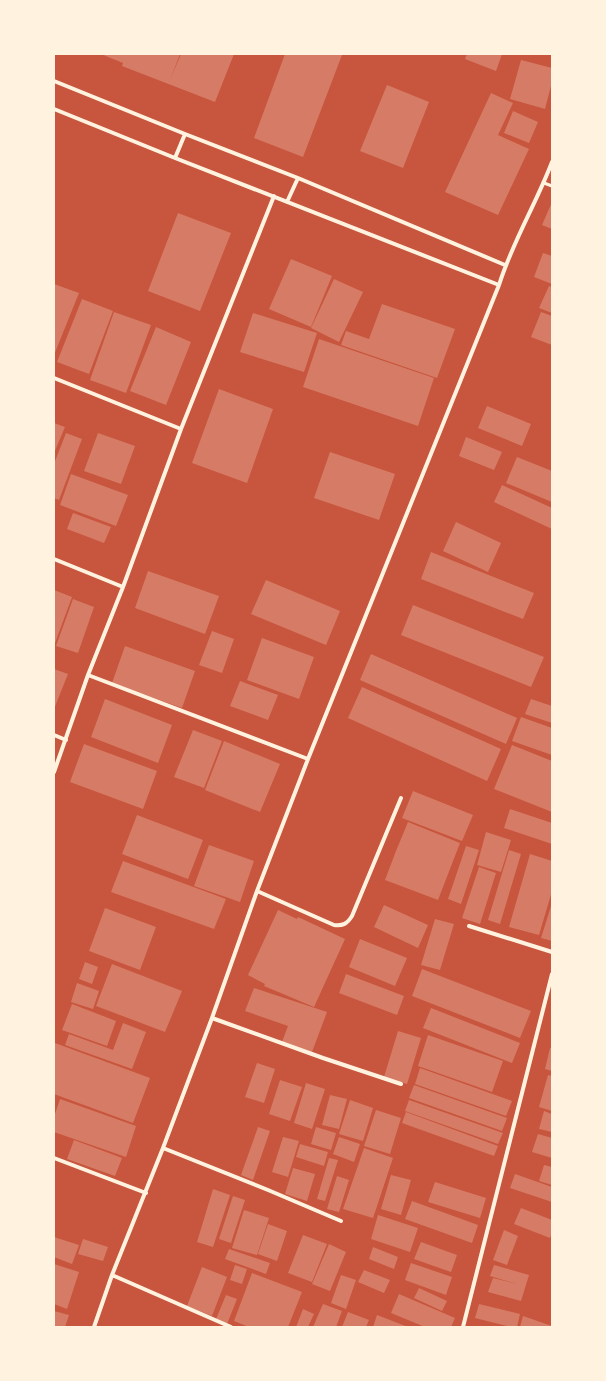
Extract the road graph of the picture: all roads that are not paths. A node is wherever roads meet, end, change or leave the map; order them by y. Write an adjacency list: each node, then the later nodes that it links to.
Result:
1 (54, 81): 3 (street)
2 (54, 108): 4 (street)
3 (185, 134): 4 (street); 6 (street)
4 (175, 158): 9 (street)
5 (552, 162): 7 (street)
6 (298, 178): 10 (street); 11 (street)
7 (544, 183): 8 (lane); 11 (street)
8 (552, 186)
9 (274, 196): 10 (street); 14 (street)
10 (287, 202): 12 (street)
11 (505, 265): 12 (street)
12 (499, 285): 20 (street)
13 (54, 378): 14 (street)
14 (181, 429): 16 (street)
15 (54, 559): 16 (street)
16 (123, 587): 17 (street)
17 (88, 675): 19 (street); 20 (street)
18 (54, 735): 19 (street)
19 (66, 740): 21 (street)
20 (308, 759): 23 (street)
21 (54, 772)
22 (401, 798): 23 (street)
23 (257, 891): 27 (street)
24 (469, 926): 25 (street)
25 (552, 952)
26 (552, 974): 36 (street)
27 (212, 1018): 28 (street); 29 (street)
28 (401, 1084)
29 (163, 1148): 31 (street); 32 (street)
30 (54, 1158): 31 (street)
31 (146, 1193): 33 (street)
32 (341, 1221)
33 (112, 1275): 34 (street); 35 (street)
34 (94, 1327)
35 (231, 1327)
36 (464, 1327)

